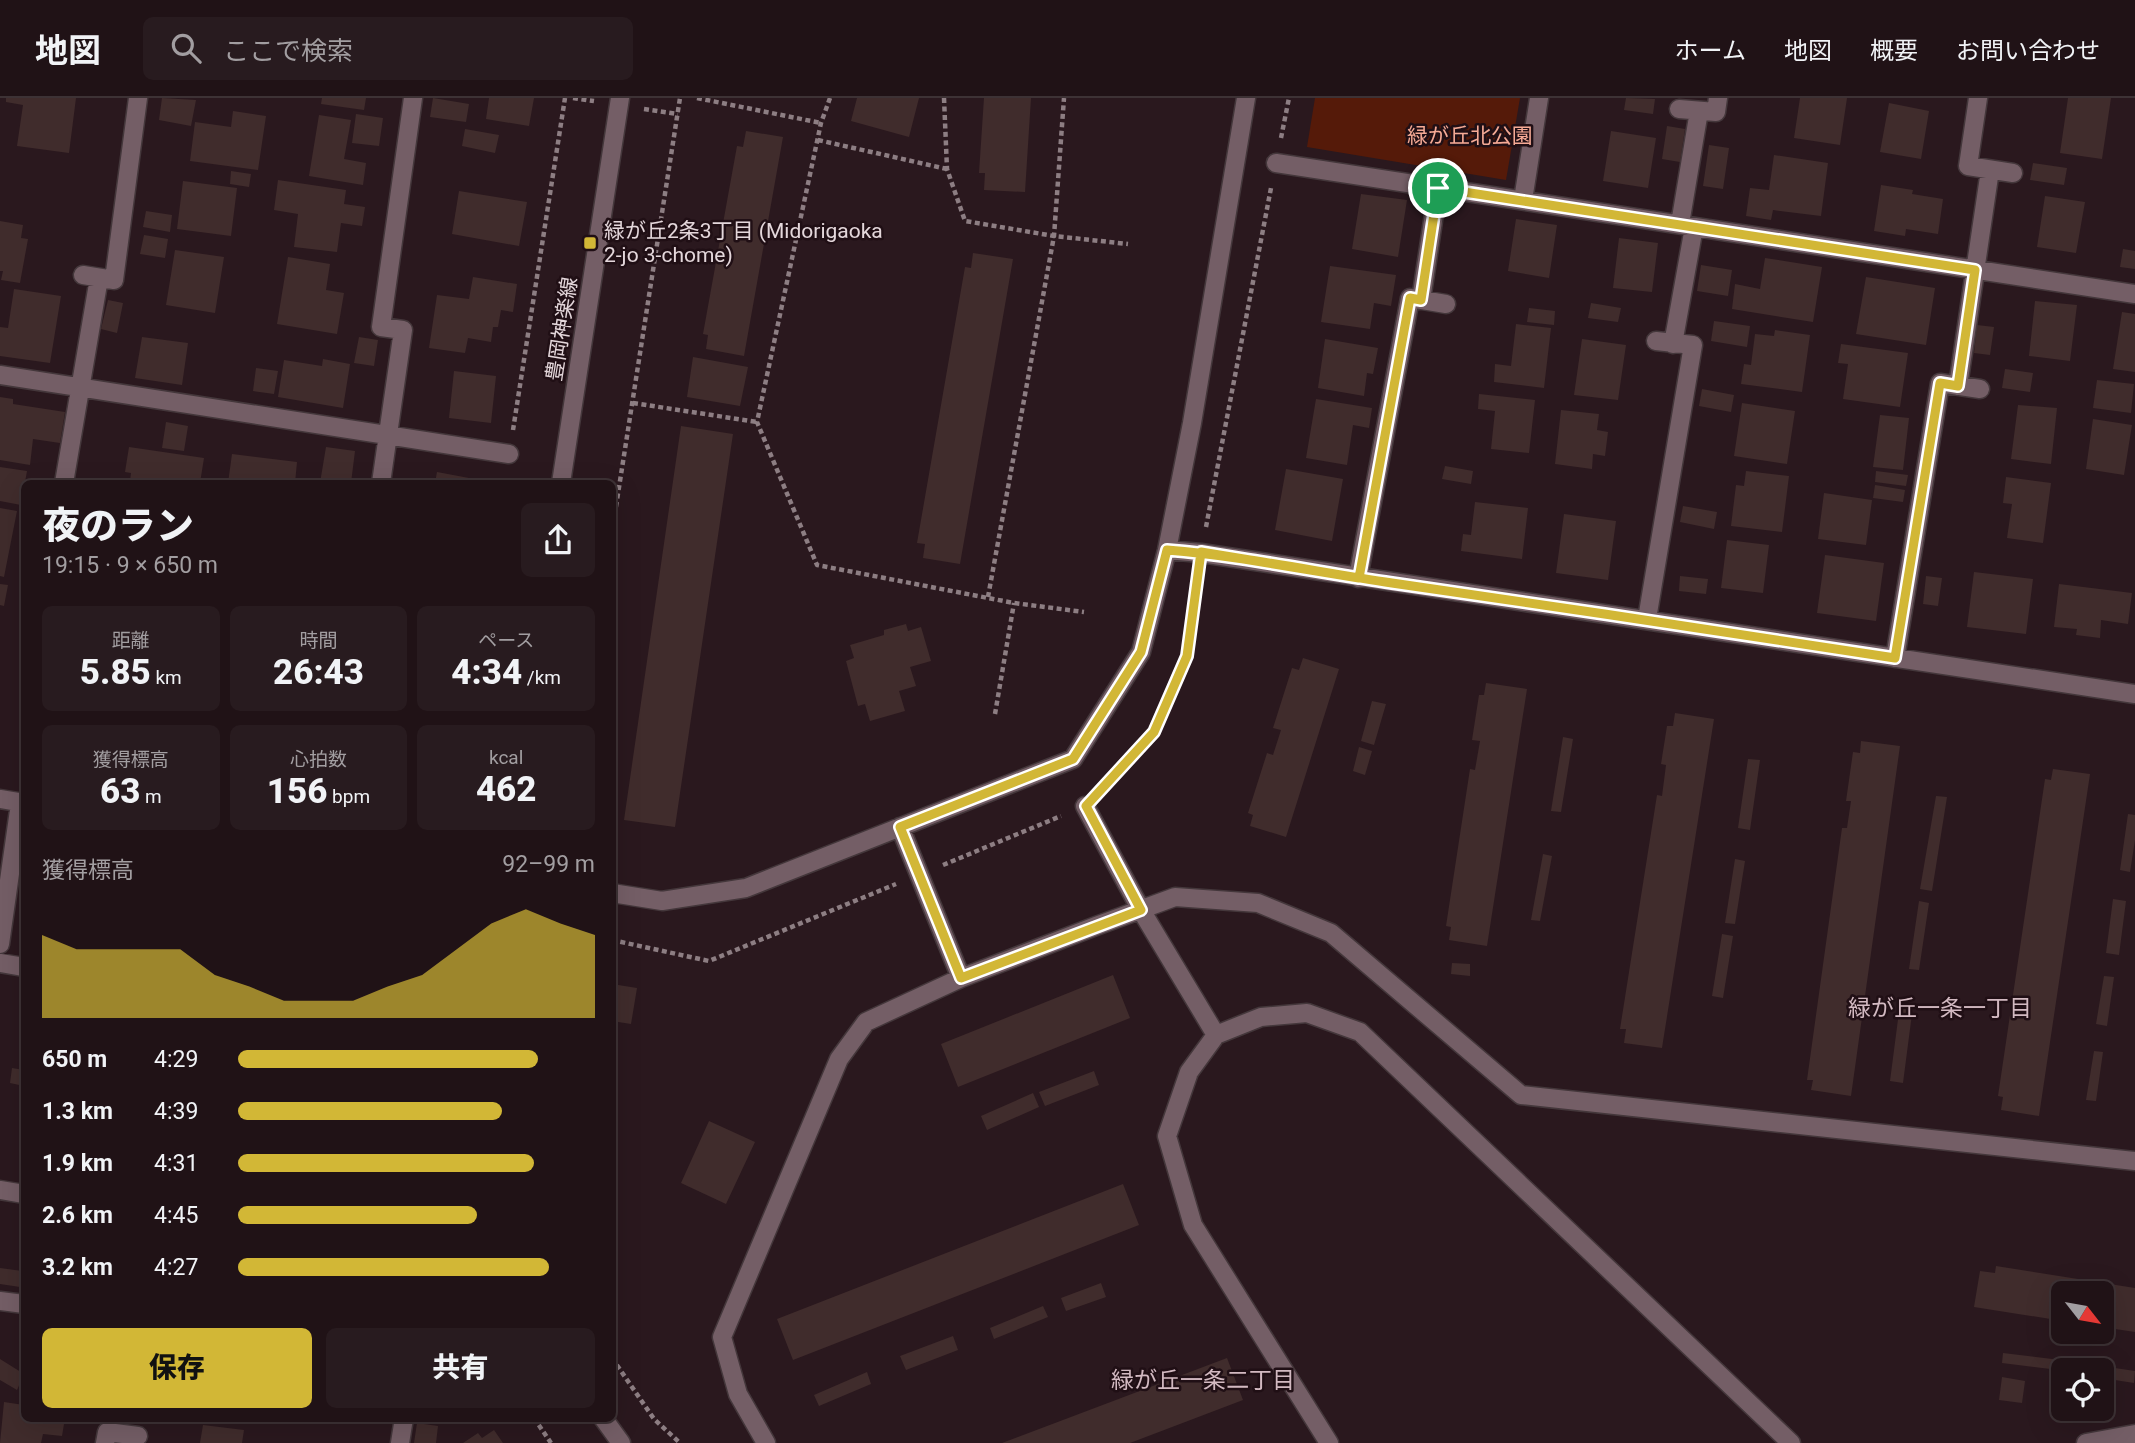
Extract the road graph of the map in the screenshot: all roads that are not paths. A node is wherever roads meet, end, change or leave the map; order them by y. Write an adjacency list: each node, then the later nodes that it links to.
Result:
1 (138, 98): 22 (street)
2 (413, 98): 24 (street)
3 (621, 98): 28 (street, 豊岡神楽線)
4 (1246, 98): 29 (street)
5 (1539, 98): 14 (street)
6 (1718, 98): 9 (street)
7 (1978, 98): 11 (street)
8 (1679, 109): 9 (street)
9 (1699, 111): 15 (street)
10 (1276, 163): 13 (street)
11 (1990, 170): 12 (street); 16 (street)
12 (2013, 173)
13 (1438, 188): 14 (street); 18 (street)
14 (1523, 201): 15 (street)
15 (1687, 226): 16 (street); 31 (street)
16 (1975, 270): 17 (street); 21 (street)
17 (2135, 294)
18 (1421, 300): 19 (street); 30 (street)
19 (1446, 304)
20 (0, 375): 22 (street)
21 (1958, 386): 23 (street); 32 (street)
22 (81, 388): 24 (street); 26 (street)
23 (1980, 389)
24 (388, 435): 25 (street); 27 (street)
25 (509, 454)
26 (65, 480)
27 (382, 480)
28 (561, 480)
29 (1167, 550): 30 (street); 38 (street)
30 (1359, 578): 31 (street)
31 (1647, 619): 32 (street)
32 (1895, 658): 33 (street)
33 (2135, 694)
34 (0, 799): 35 (street)
35 (21, 803)
36 (1086, 806): 40 (street)
37 (21, 809): 41 (street)
38 (900, 827): 39 (street); 44 (street)
39 (616, 894)
40 (1141, 910): 44 (street); 45 (street); 46 (street)
41 (0, 944)
42 (0, 963): 43 (street)
43 (21, 966)
44 (961, 978): 58 (street)
45 (1216, 1035): 59 (street); 60 (street)
46 (2135, 1161)
47 (0, 1190): 48 (street)
48 (21, 1194)
49 (0, 1301): 50 (street)
50 (21, 1304)
51 (403, 1422): 56 (street)
52 (606, 1422): 57 (street)
53 (107, 1431): 55 (street)
54 (2135, 1434): 61 (street)
55 (138, 1436)
56 (400, 1443)
57 (621, 1443)
58 (766, 1443)
59 (1329, 1443)
60 (1791, 1443)
61 (2087, 1443)

